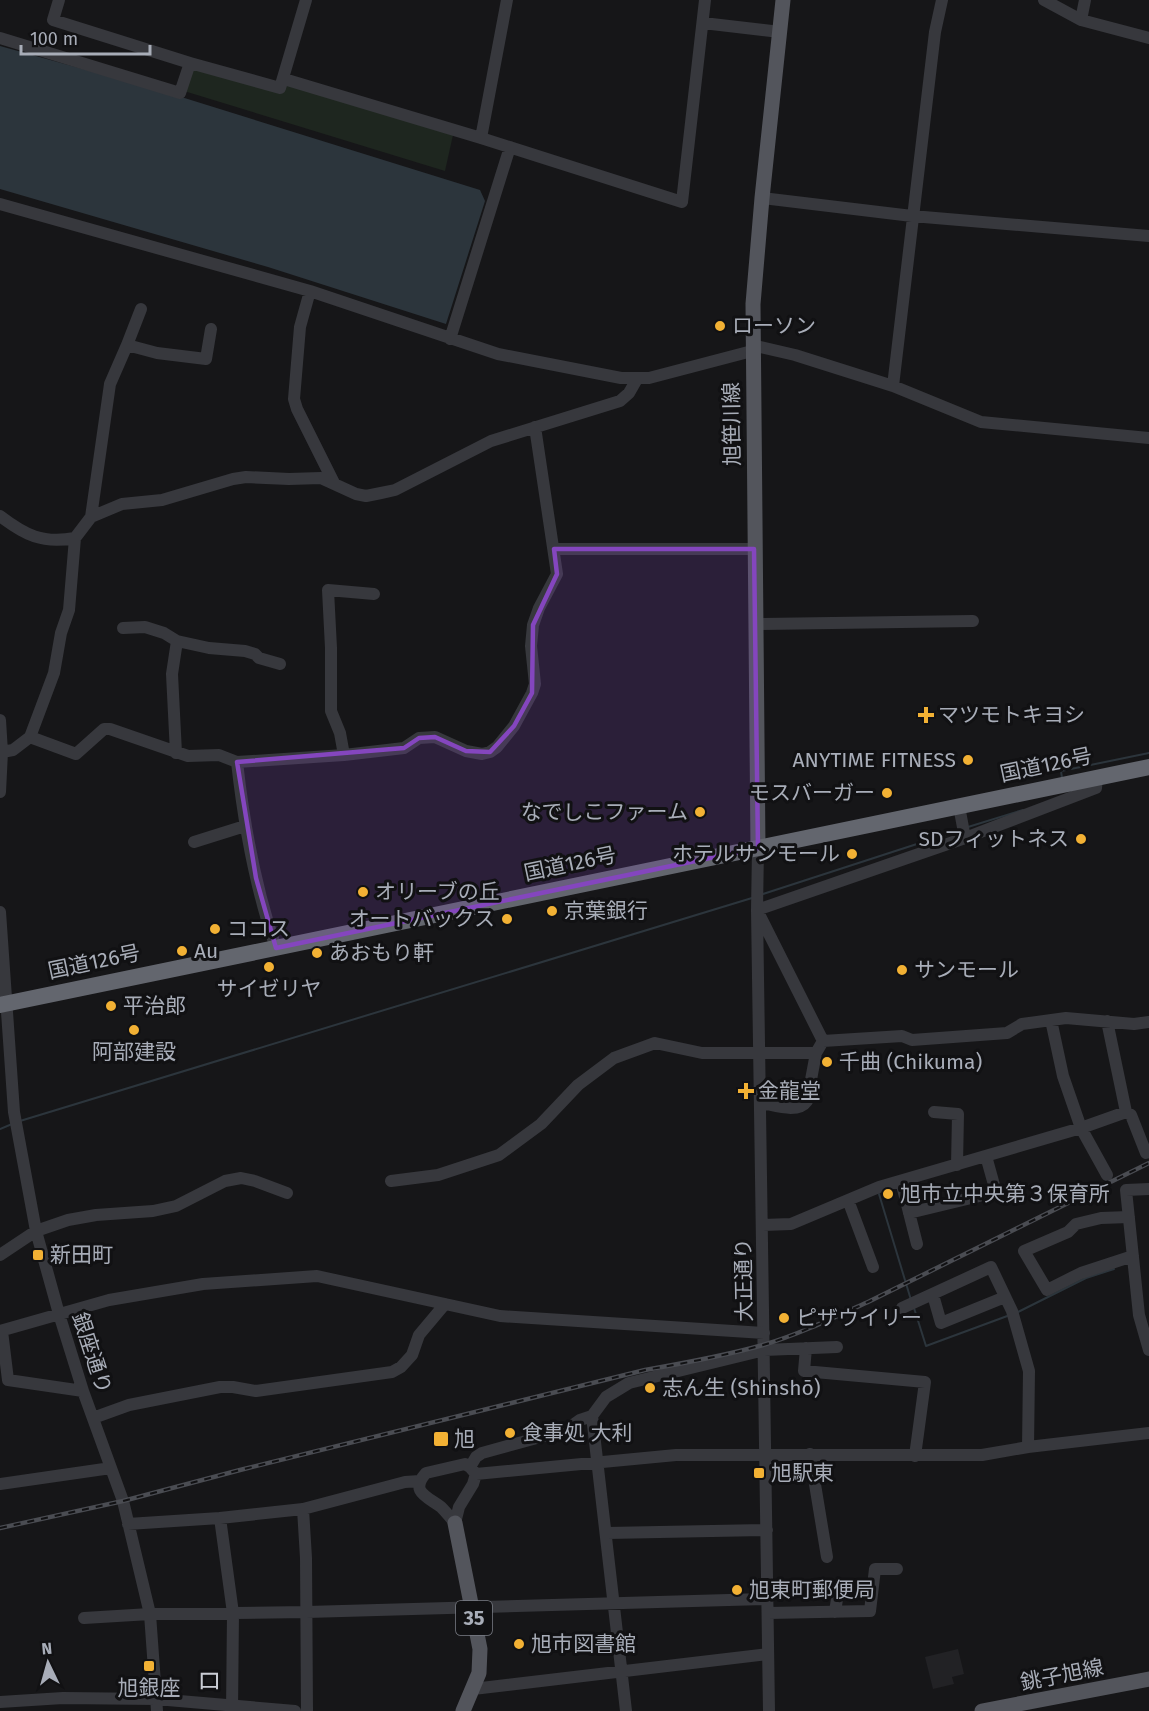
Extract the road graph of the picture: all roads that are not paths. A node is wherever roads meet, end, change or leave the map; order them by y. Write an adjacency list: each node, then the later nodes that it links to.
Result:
1 (59, 0): 14 (street)
2 (306, 0): 15 (street)
3 (507, 0): 16 (street)
4 (705, 0): 10 (street)
5 (783, 0): 11 (main road, 旭笹川線)
6 (942, 0): 20 (street)
7 (1044, 0): 9 (street)
8 (1085, 0): 9 (street)
9 (1081, 20): 13 (street)
10 (703, 23): 11 (street); 17 (street)
11 (780, 32): 18 (main road, 旭笹川線)
12 (0, 38): 14 (street)
13 (1149, 38)
14 (190, 63): 15 (street)
15 (284, 79): 16 (street)
16 (481, 138): 17 (street)
17 (510, 147): 25 (street)
18 (762, 198): 20 (street); 27 (main road, 旭笹川線)
19 (0, 204): 22 (street)
20 (912, 216): 21 (street); 29 (street)
21 (1149, 236)
22 (310, 291): 25 (street); 32 (street)
23 (141, 309): 26 (street)
24 (211, 329): 26 (street)
25 (450, 339): 28 (street)
26 (127, 345): 34 (street)
27 (752, 348): 28 (street); 29 (street); 37 (main road, 旭笹川線)
28 (637, 379): 30 (street)
29 (893, 386): 31 (street)
30 (535, 427): 32 (street); 36 (street)
31 (1149, 438)
32 (334, 483): 34 (street)
33 (0, 516): 35 (street)
34 (91, 517): 35 (street)
35 (75, 538): 45 (street)
36 (554, 549): 37 (street); 48 (street)
37 (754, 549): 40 (main road, 旭笹川線)
38 (374, 594): 48 (street)
39 (973, 621): 40 (street)
40 (755, 624): 57 (main road, 旭笹川線)
41 (123, 627): 42 (street)
42 (177, 641): 43 (street); 47 (street)
43 (280, 664)
44 (0, 720): 46 (street)
45 (30, 737): 46 (street); 47 (street)
46 (2, 752): 52 (street)
47 (176, 753): 49 (street)
48 (344, 755): 49 (street)
49 (237, 762): 54 (street)
50 (1149, 767): 51 (highway, 国道126号)
51 (1097, 777): 53 (highway, 国道126号); 55 (street)
52 (0, 792)
53 (959, 806): 55 (street); 57 (highway, 国道126号)
54 (245, 826): 56 (street); 60 (street)
55 (964, 833): 58 (street)
56 (194, 842)
57 (758, 848): 58 (street, 大正通り); 60 (highway, 国道126号)
58 (757, 910): 65 (street); 66 (street, 大正通り)
59 (0, 912): 61 (street, 銀座通り)
60 (276, 948): 61 (highway, 国道126号)
61 (3, 1004): 84 (street, 銀座通り)
62 (1051, 1020): 63 (street); 65 (street); 71 (street)
63 (1107, 1021): 64 (street); 70 (street)
64 (1149, 1022)
65 (823, 1041): 67 (street)
66 (761, 1053): 67 (street); 68 (street, 大正通り); 76 (street)
67 (816, 1053): 68 (street)
68 (761, 1103): 83 (street, 大正通り)
69 (934, 1112): 74 (street)
70 (1126, 1112): 71 (street); 72 (street)
71 (1081, 1128): 73 (street); 75 (street)
72 (1149, 1151)
73 (986, 1156): 74 (street); 81 (street)
74 (957, 1165): 77 (street)
75 (1107, 1175)
76 (391, 1181)
77 (901, 1181): 80 (street); 81 (street)
78 (1149, 1189): 82 (street)
79 (287, 1193): 84 (street)
80 (848, 1200): 83 (street); 88 (street)
81 (909, 1213): 85 (street)
82 (1129, 1217): 87 (street); 87 (street)
83 (763, 1226): 95 (street, 大正通り)
84 (36, 1231): 86 (street); 93 (street, 銀座通り)
85 (917, 1244)
86 (0, 1255)
87 (1133, 1256): 99 (street)
88 (873, 1267)
89 (933, 1295): 90 (street); 90 (street); 92 (street)
90 (1005, 1297): 104 (street)
91 (446, 1304): 93 (street); 95 (street); 102 (street)
92 (902, 1308)
93 (58, 1314): 94 (street); 100 (street, 銀座通り)
94 (1, 1331): 100 (street)
95 (764, 1333): 98 (street, 大正通り)
96 (837, 1347): 97 (street)
97 (806, 1348): 98 (street); 106 (street)
98 (764, 1350): 101 (street); 107 (street, 大正通り)
99 (1149, 1350)
100 (83, 1391): 102 (street, 銀座通り)
101 (592, 1416): 108 (street); 110 (street)
102 (93, 1418): 109 (street, 銀座通り)
103 (1149, 1433): 104 (street)
104 (1028, 1447): 106 (street)
105 (810, 1454): 106 (street); 107 (street); 119 (street)
106 (915, 1455)
107 (765, 1456): 108 (street); 117 (street, 大正通り)
108 (597, 1461): 110 (street); 118 (street)
109 (111, 1468): 112 (street); 116 (street, 銀座通り)
110 (473, 1470): 111 (street); 115 (street)
111 (420, 1481): 113 (street); 115 (street)
112 (0, 1484)
113 (303, 1509): 114 (street); 126 (street)
114 (220, 1518): 116 (street); 125 (street)
115 (455, 1523): 124 (main road, 35)
116 (128, 1524): 129 (street, 銀座通り)
117 (767, 1530): 118 (street); 122 (street, 大正通り)
118 (607, 1533): 123 (street)
119 (827, 1557)
120 (897, 1569): 127 (street)
121 (839, 1586): 127 (street)
122 (768, 1599): 123 (street); 128 (street, 大正通り)
123 (614, 1602): 124 (street); 132 (street)
124 (472, 1607): 126 (street); 134 (main road, 35)
125 (233, 1612): 126 (street); 129 (street); 137 (street)
126 (307, 1612): 140 (street)
127 (835, 1612): 128 (street)
128 (768, 1613): 131 (street, 大正通り)
129 (150, 1614): 130 (street); 136 (street, 銀座通り)
130 (84, 1618)
131 (768, 1654): 132 (street); 138 (street, 大正通り)
132 (622, 1671): 134 (street); 142 (street)
133 (1149, 1679): 143 (main road, 銚子旭線)
134 (474, 1689): 141 (main road, 35)
135 (0, 1702): 136 (street)
136 (157, 1705): 137 (street)
137 (232, 1709): 139 (street)
138 (766, 1710)
139 (295, 1711)
140 (307, 1711)
141 (463, 1711)
142 (626, 1711)
143 (982, 1711)

